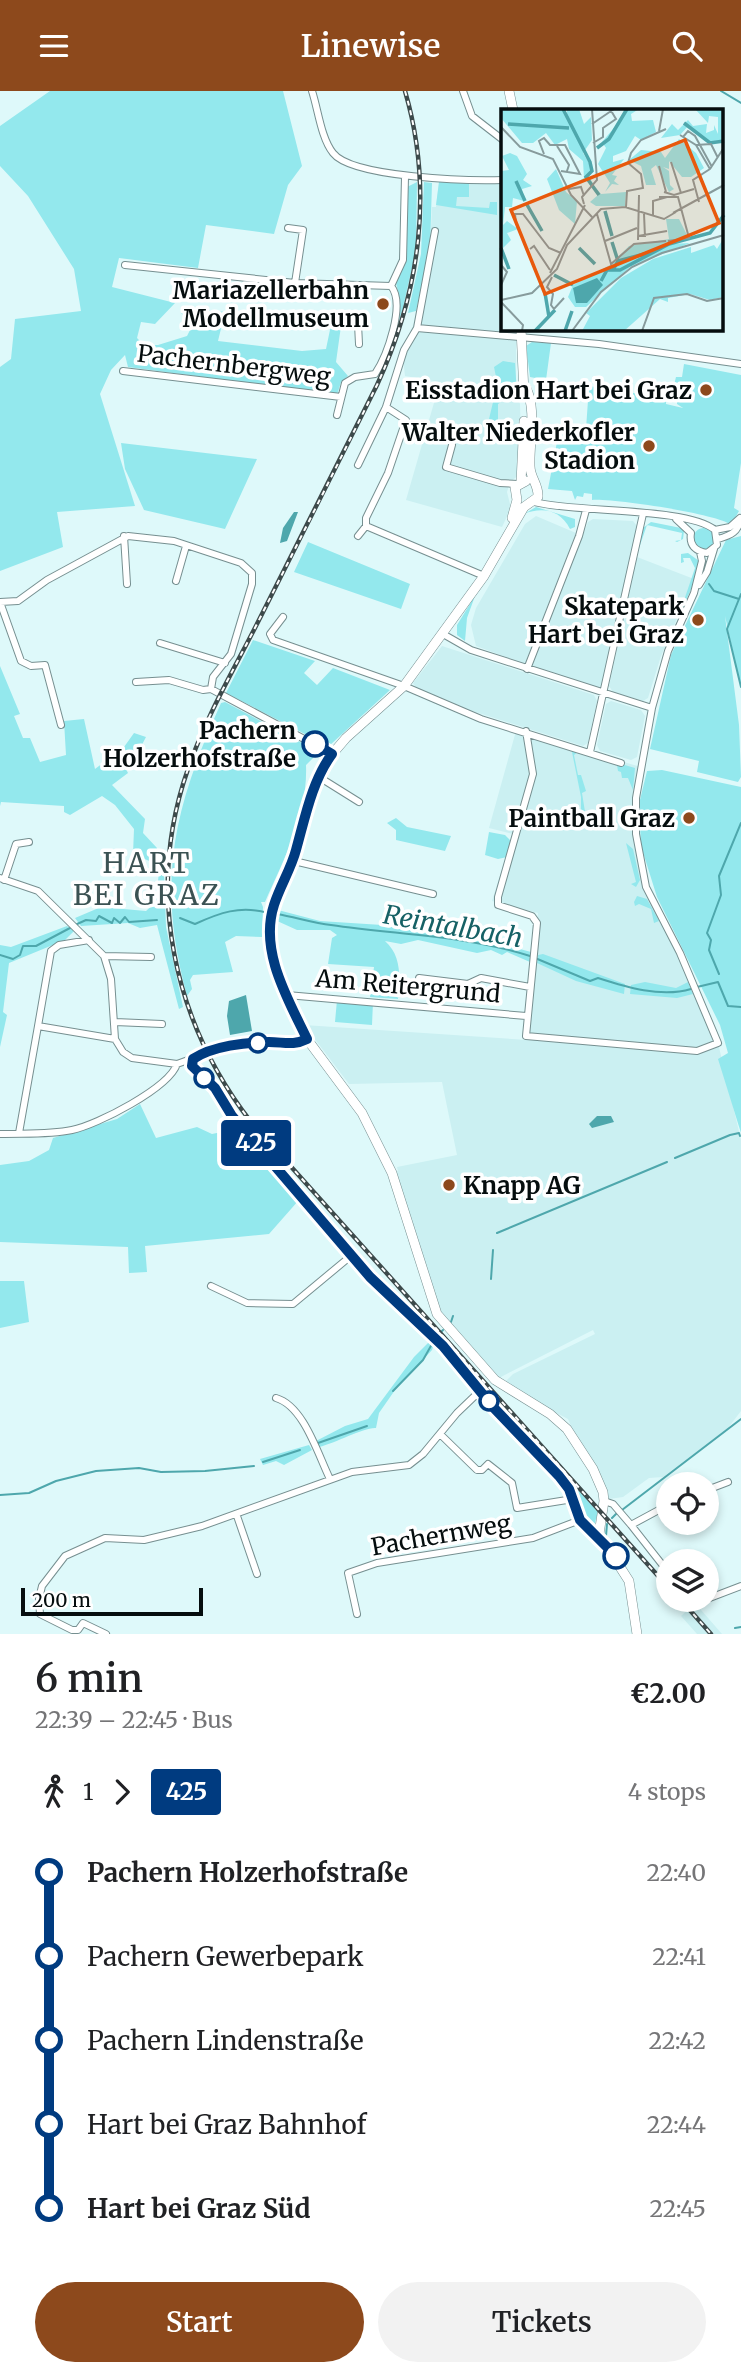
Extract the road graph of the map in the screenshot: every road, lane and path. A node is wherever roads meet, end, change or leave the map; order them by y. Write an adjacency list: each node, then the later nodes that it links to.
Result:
1 (313, 91): 6 (street)
2 (463, 91): 5 (street)
3 (509, 91): 4 (main road)
4 (513, 109)
5 (501, 139)
6 (405, 177): 7 (street); 12 (street, Pachernbergweg)
7 (501, 180)
8 (288, 228): 11 (street)
9 (435, 231): 14 (street)
10 (125, 265): 11 (street)
11 (295, 283): 12 (street)
12 (391, 286): 20 (street, Pachernbergweg)
13 (358, 324): 16 (street, Pachernbergweg)
14 (417, 328): 15 (street); 21 (street)
15 (521, 333): 17 (street); 19 (main road)
16 (359, 344)
17 (741, 364)
18 (123, 371): 20 (street, Pachernbergweg)
19 (526, 388): 25 (main road); 25 (main road)
20 (341, 397): 22 (street, Pachernbergweg)
21 (386, 407): 24 (street); 31 (street)
22 (337, 415)
23 (452, 445): 25 (street)
24 (358, 465)
25 (524, 494): 26 (street); 40 (main road)
26 (586, 510): 27 (street); 49 (street)
27 (643, 514): 29 (street); 53 (street)
28 (741, 517): 32 (street); 36 (street)
29 (676, 519): 30 (street); 33 (street)
30 (702, 525): 32 (street); 33 (street)
31 (366, 526): 35 (street); 40 (street)
32 (715, 530): 36 (street)
33 (691, 533): 39 (street)
34 (124, 536): 37 (street); 42 (street); 44 (street)
35 (358, 536)
36 (718, 539): 38 (street)
37 (186, 546): 41 (street); 48 (street)
38 (714, 549): 39 (street); 43 (street)
39 (700, 552): 43 (street)
40 (484, 576): 46 (main road)
41 (176, 581)
42 (127, 584)
43 (694, 593): 54 (street)
44 (0, 602): 55 (street)
45 (283, 617): 51 (street)
46 (443, 634): 49 (street); 51 (main road)
47 (160, 643): 48 (street)
48 (225, 663): 52 (street)
49 (527, 669): 53 (street)
50 (136, 683): 52 (street)
51 (404, 686): 56 (street); 58 (main road)
52 (211, 689): 58 (street)
53 (604, 694): 54 (street); 57 (street)
54 (652, 708): 72 (street)
55 (61, 725)
56 (526, 731): 57 (street); 70 (street)
57 (590, 752): 59 (street)
58 (332, 754): 60 (main road)
59 (621, 763)
60 (319, 777): 61 (street); 63 (main road)
61 (359, 802)
62 (29, 842): 64 (street)
63 (293, 860): 65 (street); 71 (main road)
64 (2, 879): 66 (street)
65 (433, 894)
66 (89, 940): 67 (street); 75 (street)
67 (104, 956): 68 (street); 73 (street)
68 (151, 957)
69 (419, 978): 70 (street)
70 (530, 986): 72 (street)
71 (286, 995): 72 (street, Am Reitergrund); 77 (main road)
72 (526, 1016)
73 (115, 1022): 74 (street); 76 (street)
74 (162, 1024)
75 (38, 1027): 76 (street); 80 (street)
76 (115, 1039): 79 (street)
77 (307, 1039): 78 (street); 91 (main road)
78 (192, 1061): 79 (street); 82 (street)
79 (177, 1064): 80 (street)
80 (19, 1133): 81 (street)
81 (0, 1134)
82 (352, 1255): 83 (street); 84 (street)
83 (211, 1286)
84 (481, 1390): 86 (street); 90 (street)
85 (276, 1398): 87 (street)
86 (440, 1434): 87 (street); 90 (street)
87 (330, 1479): 93 (street)
88 (728, 1482): 89 (street)
89 (719, 1485)
90 (573, 1499): 94 (street)
91 (604, 1501): 95 (street); 96 (main road)
92 (656, 1511): 95 (street)
93 (237, 1516): 98 (street); 102 (street)
94 (580, 1520): 96 (street); 101 (street, Pachernweg)
95 (631, 1525): 97 (street)
96 (600, 1536): 103 (main road)
97 (656, 1557)
98 (257, 1574)
99 (741, 1586): 100 (street)
100 (719, 1594)
101 (357, 1614)
102 (106, 1634)
103 (637, 1634)

